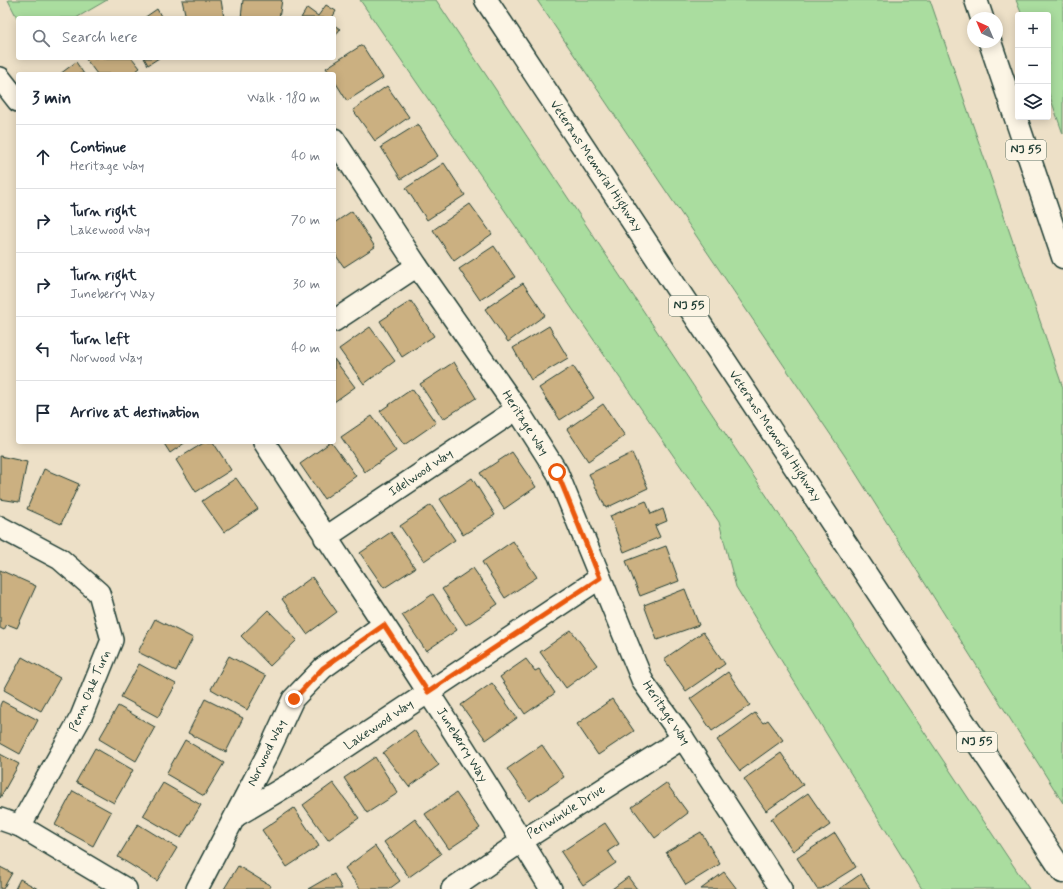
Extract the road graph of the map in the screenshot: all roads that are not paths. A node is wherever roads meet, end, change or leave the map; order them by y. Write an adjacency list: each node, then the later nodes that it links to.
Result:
1 (486, 0): 23 (highway, Veterans Memorial Highway / NJ 55)
2 (976, 0): 3 (highway)
3 (980, 12)
4 (992, 48): 8 (highway, NJ 55)
5 (0, 78): 6 (street)
6 (16, 98)
7 (336, 142): 9 (street, Heritage Way)
8 (1063, 257)
9 (417, 266): 10 (street); 11 (street, Heritage Way)
10 (336, 320)
11 (517, 409): 14 (street, Idelwood Way); 15 (street, Heritage Way)
12 (265, 444): 14 (street, Juneberry Way)
13 (0, 527): 21 (street, Penn Oak Turn)
14 (325, 538): 16 (street, Juneberry Way)
15 (600, 578): 17 (street, Lakewood Way); 18 (street, Heritage Way)
16 (384, 625): 17 (street, Juneberry Way); 19 (street, Norwood Way)
17 (428, 692): 19 (street, Lakewood Way); 22 (street, Juneberry Way)
18 (683, 738): 22 (street, Periwinkle Drive); 28 (street, Heritage Way)
19 (236, 816): 25 (street, Norwood Way)
20 (0, 819): 21 (street)
21 (20, 826): 24 (street)
22 (522, 841): 26 (street, Periwinkle Drive); 27 (street, Juneberry Way)
23 (1063, 872)
24 (126, 889)
25 (197, 889)
26 (452, 889)
27 (551, 889)
28 (781, 889)

